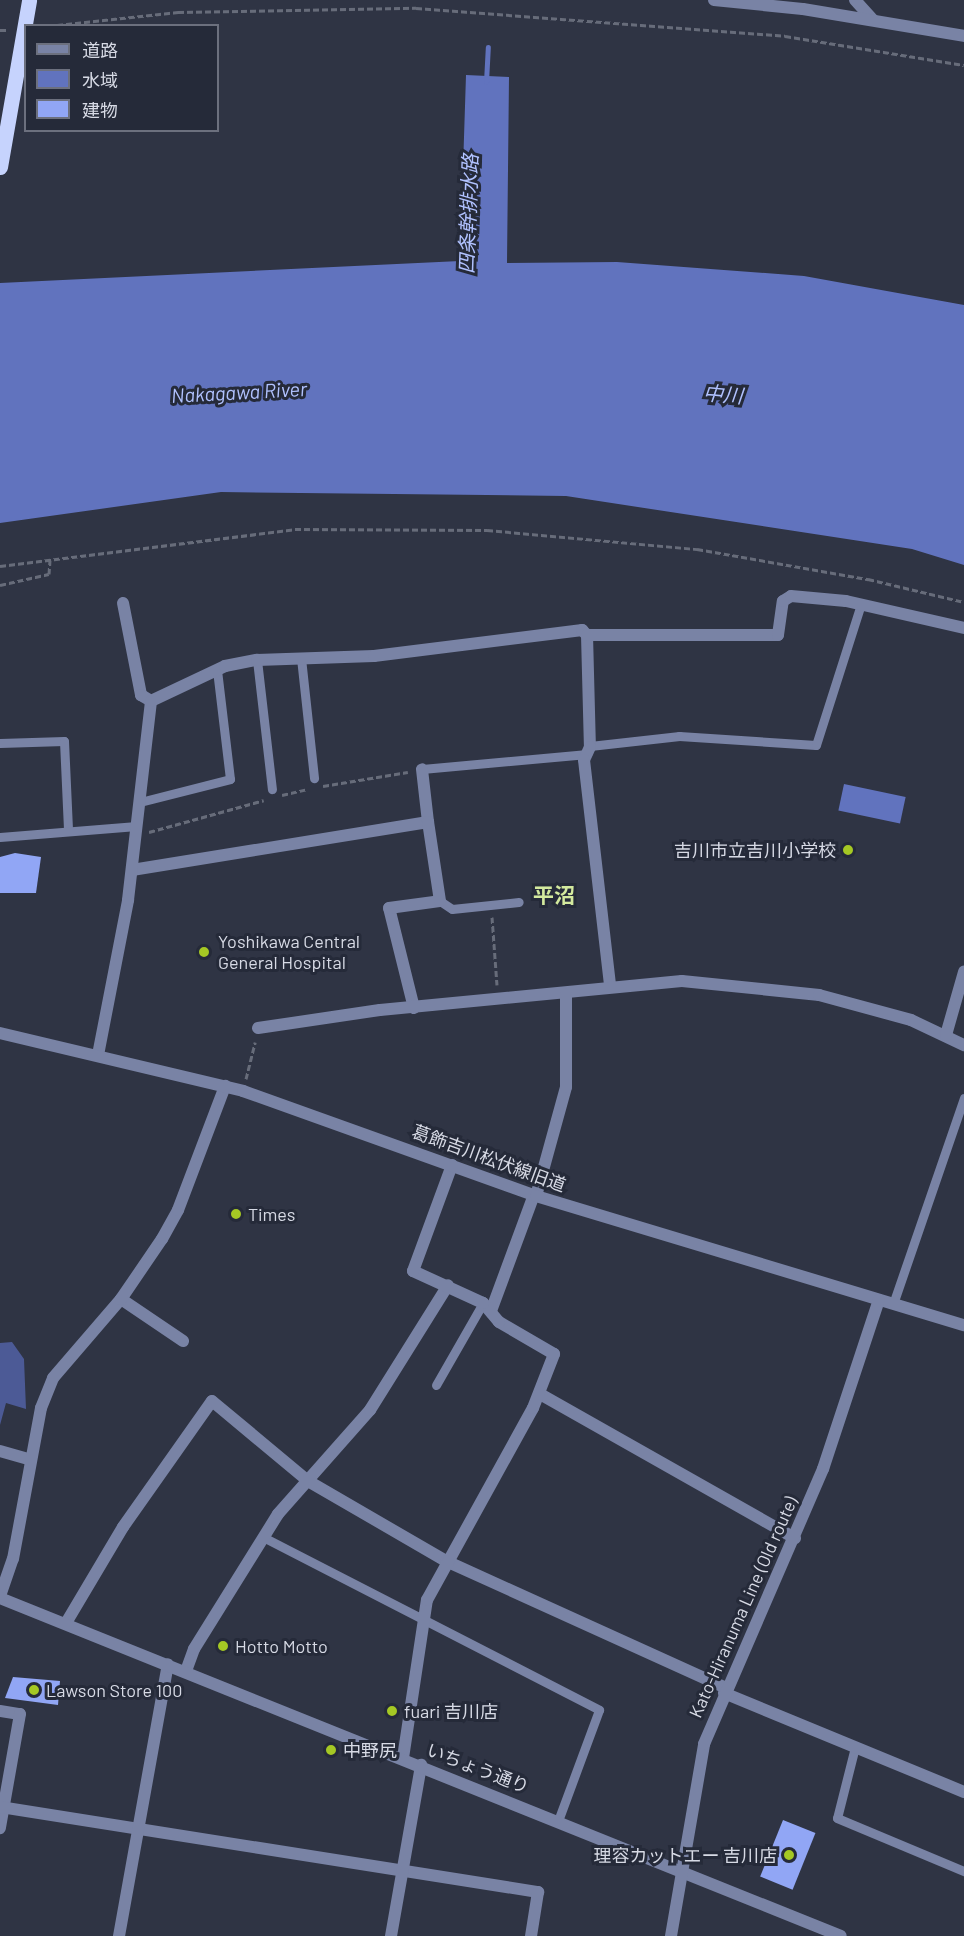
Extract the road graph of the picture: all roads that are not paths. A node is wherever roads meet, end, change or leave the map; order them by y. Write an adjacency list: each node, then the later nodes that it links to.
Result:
1 (29, 0): 5 (main road, bridge)
2 (714, 0): 4 (street)
3 (855, 0): 4 (street)
4 (873, 20): 7 (street)
5 (25, 24)
6 (24, 29): 8 (main road, bridge)
7 (964, 36)
8 (0, 167)
9 (123, 603): 16 (street)
10 (861, 604): 11 (street); 12 (street); 18 (lane)
11 (964, 628)
12 (587, 635): 13 (street); 18 (street)
13 (301, 658): 14 (street); 20 (lane)
14 (257, 660): 15 (street); 21 (lane)
15 (217, 670): 16 (street); 22 (lane)
16 (152, 701): 22 (street)
17 (0, 743): 25 (lane)
18 (589, 750): 19 (lane); 31 (street)
19 (422, 770): 23 (street)
20 (314, 778)
21 (272, 789)
22 (140, 802): 24 (street)
23 (428, 822): 27 (street); 28 (street)
24 (137, 826): 25 (lane); 27 (street)
25 (68, 830): 26 (lane)
26 (0, 837)
27 (132, 870): 38 (street)
28 (440, 901): 29 (lane); 33 (street)
29 (519, 902)
30 (964, 972): 36 (street)
31 (610, 986): 32 (street); 36 (street)
32 (566, 994): 33 (street); 42 (street)
33 (414, 1008): 34 (street)
34 (258, 1028)
35 (0, 1033): 38 (street, 葛飾吉川松伏線旧道)
36 (946, 1035): 37 (street)
37 (964, 1045)
38 (98, 1055): 39 (street, 葛飾吉川松伏線旧道)
39 (225, 1086): 41 (street, 葛飾吉川松伏線旧道); 44 (street)
40 (964, 1098): 46 (lane)
41 (452, 1165): 42 (street, 葛飾吉川松伏線旧道); 43 (street)
42 (535, 1196): 45 (street, 葛飾吉川松伏線旧道); 47 (street)
43 (448, 1285): 47 (street); 54 (street)
44 (121, 1299): 49 (street); 53 (street)
45 (879, 1300): 46 (street, 葛飾吉川松伏線旧道); 56 (street, Kato-Hiranuma Line (Old route))
46 (893, 1304): 48 (street, 葛飾吉川松伏線旧道)
47 (487, 1307): 50 (lane); 51 (street)
48 (964, 1325)
49 (183, 1341)
50 (436, 1385)
51 (540, 1394): 56 (street); 57 (street)
52 (0, 1451): 53 (street)
53 (31, 1460): 58 (street)
54 (308, 1481): 55 (street); 57 (street); 60 (street)
55 (263, 1537): 59 (lane); 62 (street)
56 (795, 1538): 63 (street, Kato-Hiranuma Line (Old route))
57 (446, 1561): 59 (street); 63 (street)
58 (0, 1597): 60 (street, いちょう通り)
59 (424, 1619): 66 (street); 70 (lane)
60 (66, 1623): 61 (street, いちょう通り)
61 (168, 1664): 62 (street, いちょう通り); 72 (street)
62 (186, 1671): 66 (street, いちょう通り)
63 (725, 1690): 65 (street); 74 (street, Kato-Hiranuma Line (Old route))
64 (0, 1711): 69 (street)
65 (855, 1747): 68 (street); 75 (lane)
66 (403, 1758): 67 (street, いちょう通り)
67 (421, 1766): 70 (street, いちょう通り); 73 (street)
68 (964, 1792)
69 (2, 1807): 71 (street); 72 (street)
70 (559, 1818): 74 (street, いちょう通り)
71 (0, 1828)
72 (135, 1828): 73 (street); 76 (street)
73 (402, 1870): 77 (street); 78 (street)
74 (680, 1870): 79 (street, Kato-Hiranuma Line (Old route)); 80 (street, いちょう通り)
75 (964, 1871)
76 (119, 1936)
77 (391, 1936)
78 (531, 1936)
79 (671, 1936)
80 (841, 1936)

